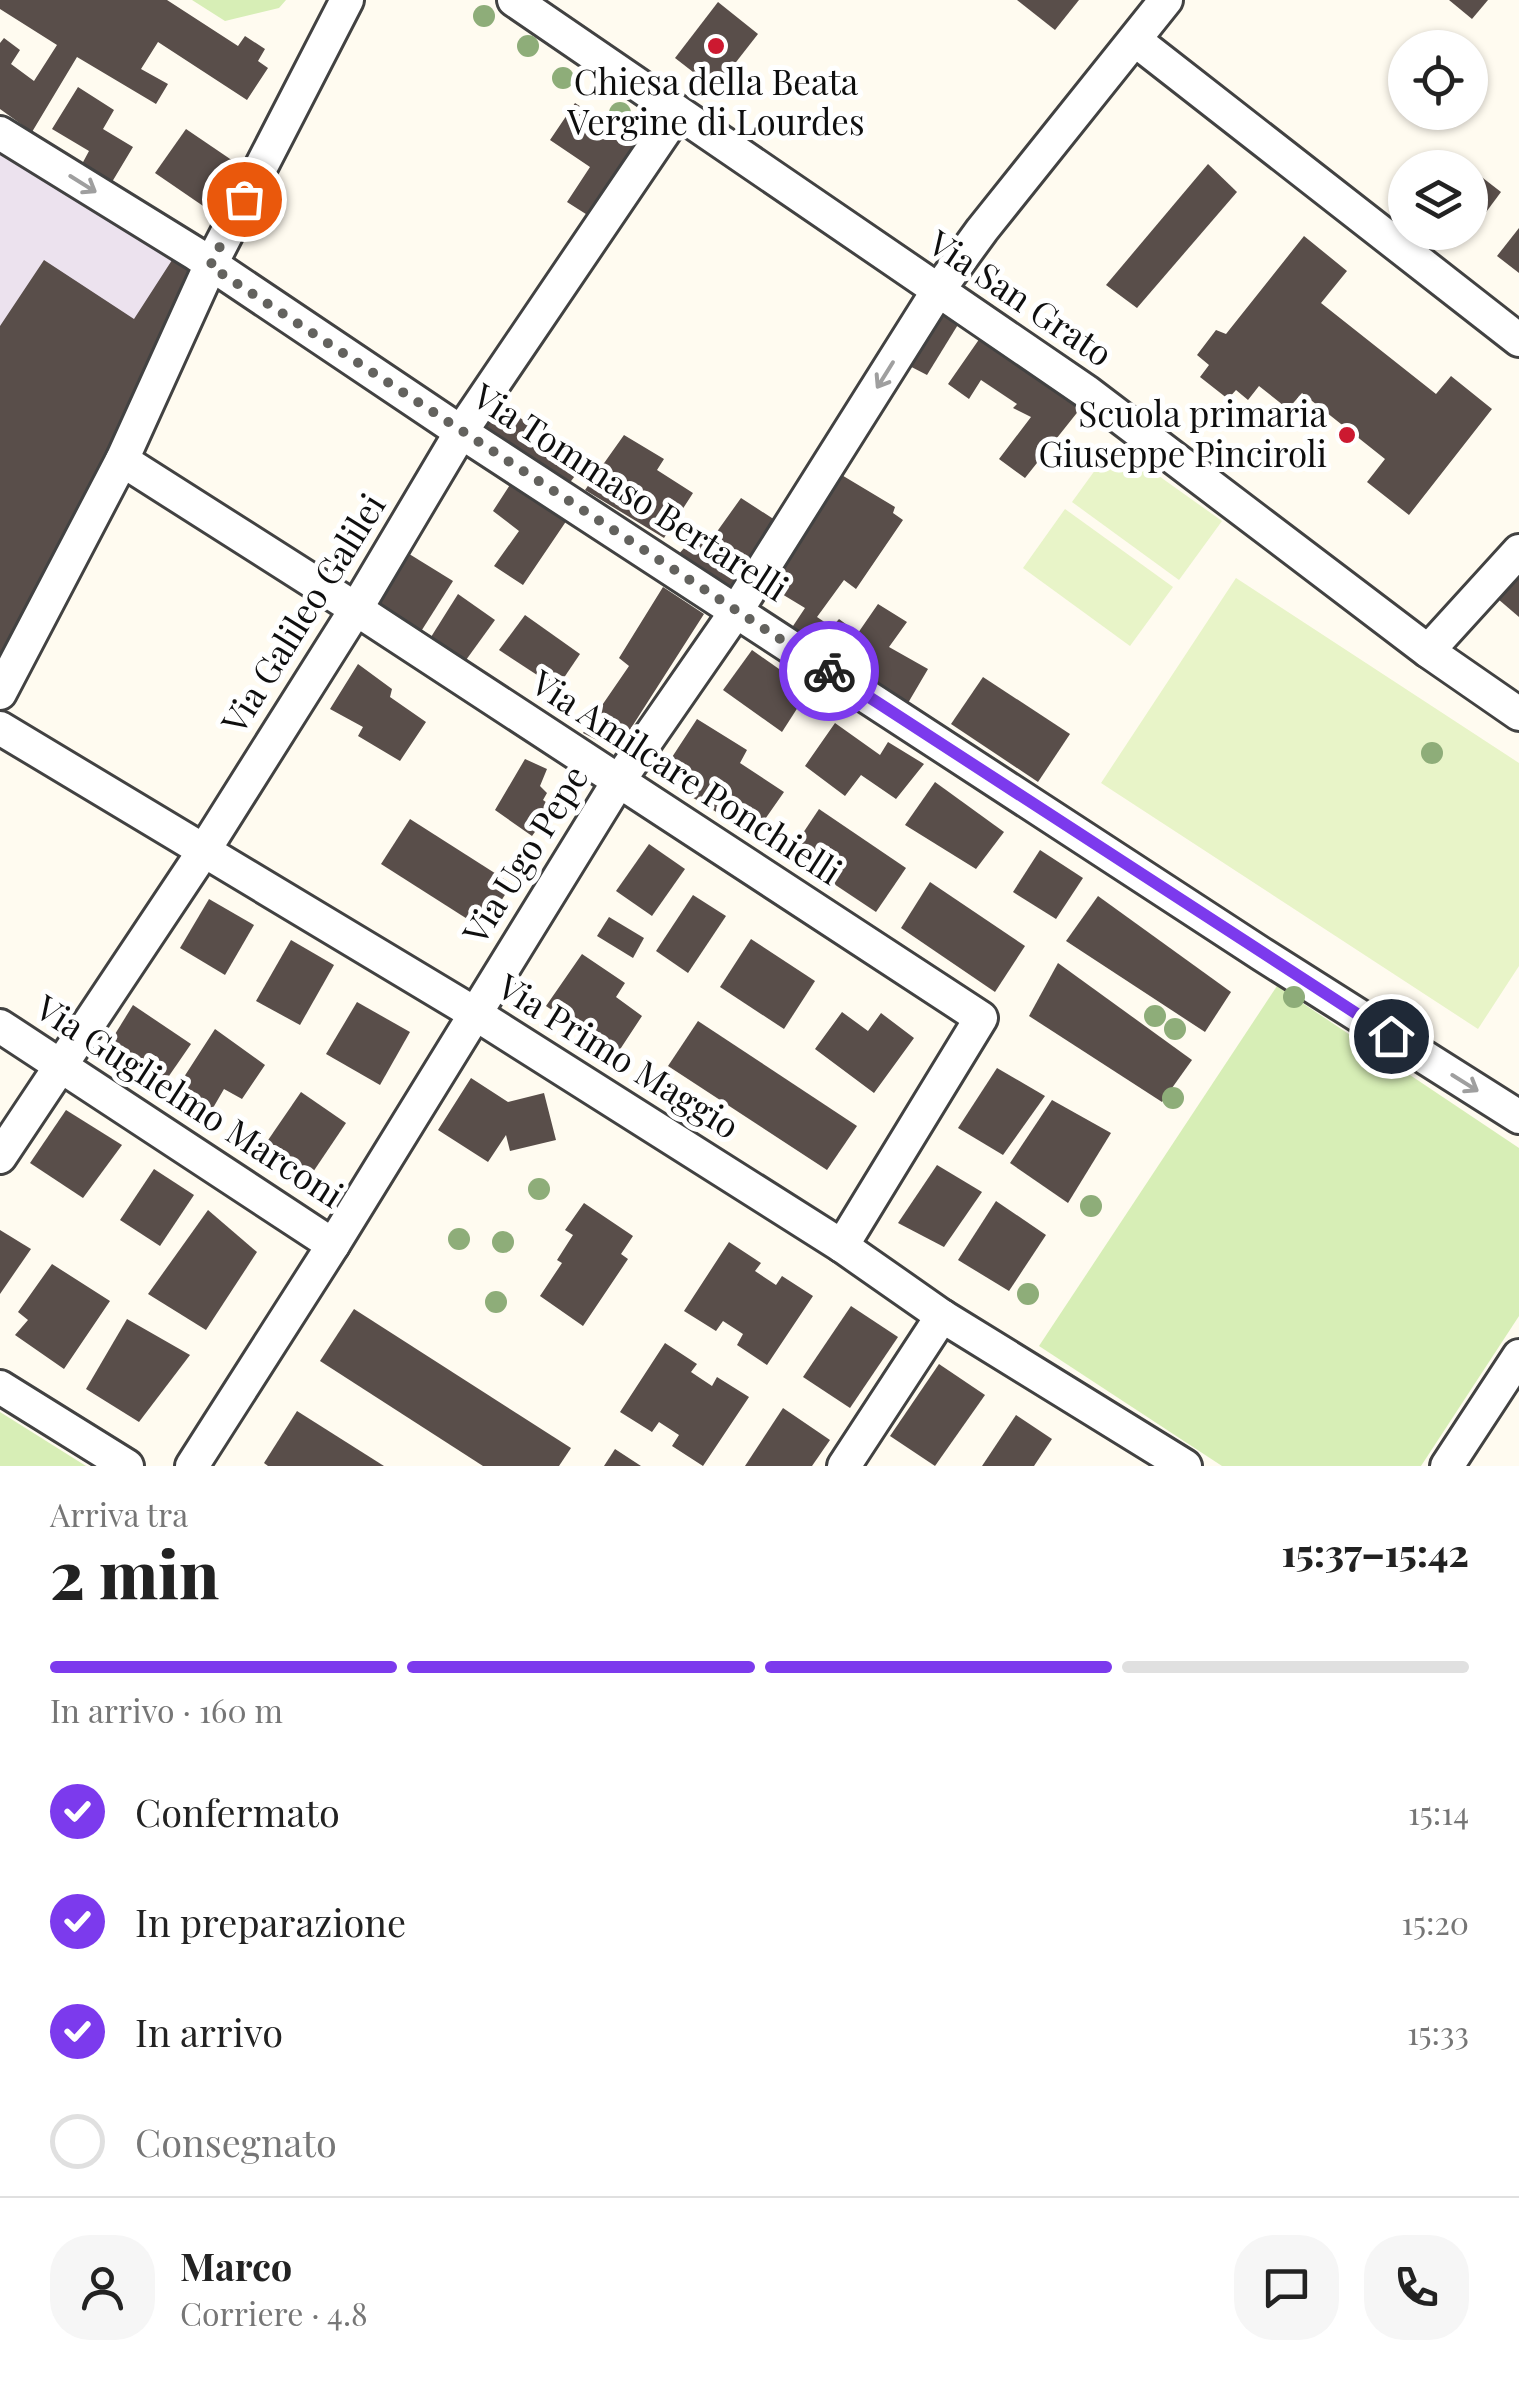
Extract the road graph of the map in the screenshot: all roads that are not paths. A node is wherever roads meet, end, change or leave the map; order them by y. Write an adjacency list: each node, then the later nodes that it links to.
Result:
1 (347, 0): 7 (street)
2 (514, 0): 5 (street, Via San Grato)
3 (1162, 1): 4 (street, Via Ugo Pepe)
4 (1135, 40): 8 (street, Via Ugo Pepe); 9 (street)
5 (676, 113): 8 (street, Via San Grato); 10 (street, Via Galileo Galilei)
6 (0, 133): 7 (street, Via Tommaso Bertarelli, one-way to 7)
7 (210, 266): 10 (street, Via Tommaso Bertarelli); 11 (street)
8 (937, 292): 14 (street, Via Ugo Pepe, one-way to 14); 15 (street, Via San Grato)
9 (1519, 340)
10 (461, 432): 13 (street, Via Galileo Galilei); 14 (street, Via Tommaso Bertarelli)
11 (122, 460): 13 (street, Via Amilcare Ponchielli); 16 (street)
12 (1519, 550): 15 (street)
13 (356, 609): 19 (street, Via Amilcare Ponchielli); 20 (street, Via Galileo Galilei)
14 (737, 610): 19 (street, Via Ugo Pepe); 24 (street, Via Tommaso Bertarelli, one-way to 24)
15 (1428, 651): 17 (street, Via San Grato)
16 (0, 693)
17 (1519, 714)
18 (0, 728): 20 (street, Via Primo Maggio)
19 (618, 782): 21 (street, Via Ugo Pepe); 27 (street, Via Amilcare Ponchielli)
20 (203, 852): 21 (street, Via Primo Maggio); 23 (street, Via Galileo Galilei)
21 (474, 1013): 26 (street, Via Ugo Pepe); 27 (street, Via Primo Maggio)
22 (0, 1026): 23 (street, Via Guglielmo Marconi)
23 (60, 1067): 25 (street, Via Galileo Galilei); 26 (street, Via Guglielmo Marconi)
24 (1519, 1116)
25 (0, 1157)
26 (334, 1246): 32 (street, Via Ugo Pepe)
27 (842, 1246): 28 (street, Via Primo Maggio)
28 (942, 1316): 33 (street); 34 (street, Via Primo Maggio)
29 (1519, 1356): 35 (street)
30 (0, 1387): 31 (street)
31 (127, 1466)
32 (192, 1466)
33 (844, 1466)
34 (1185, 1466)
35 (1447, 1466)

